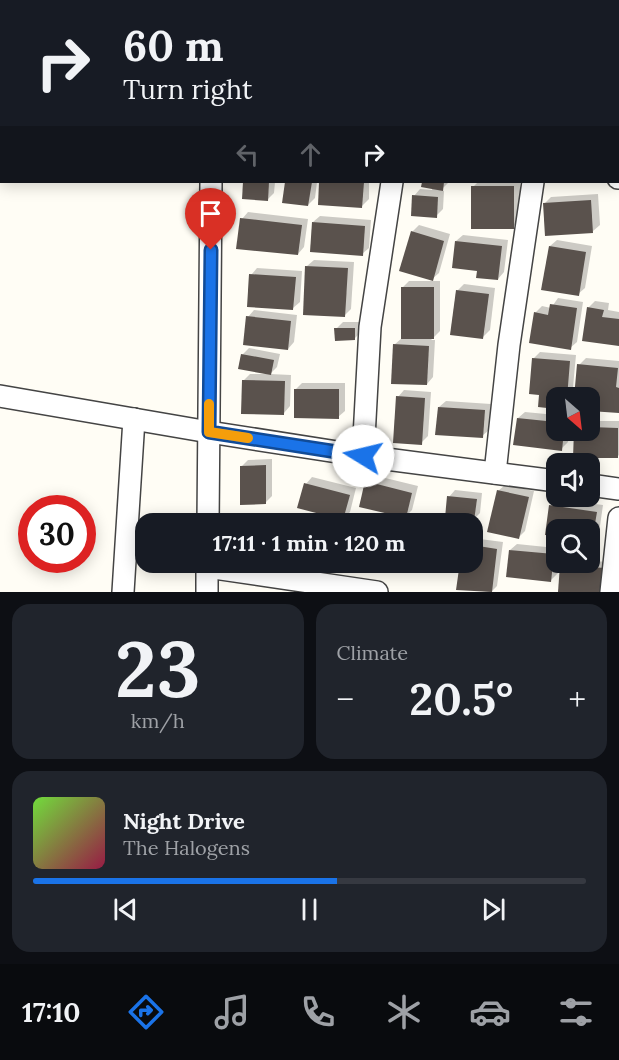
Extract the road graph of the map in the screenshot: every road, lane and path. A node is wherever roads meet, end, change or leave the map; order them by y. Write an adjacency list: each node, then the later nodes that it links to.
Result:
1 (211, 183): 6 (street)
2 (392, 183): 7 (street)
3 (533, 183): 8 (street)
4 (0, 396): 5 (street)
5 (134, 419): 6 (street); 16 (street)
6 (209, 432): 7 (street); 12 (street)
7 (363, 456): 8 (street)
8 (495, 473): 9 (street)
9 (546, 480)
10 (600, 486): 11 (street)
11 (619, 489)
12 (208, 513)
13 (619, 518): 19 (street)
14 (207, 573): 17 (street)
15 (257, 573): 18 (street)
16 (123, 592)
17 (207, 592)
18 (377, 592)
19 (611, 592)

